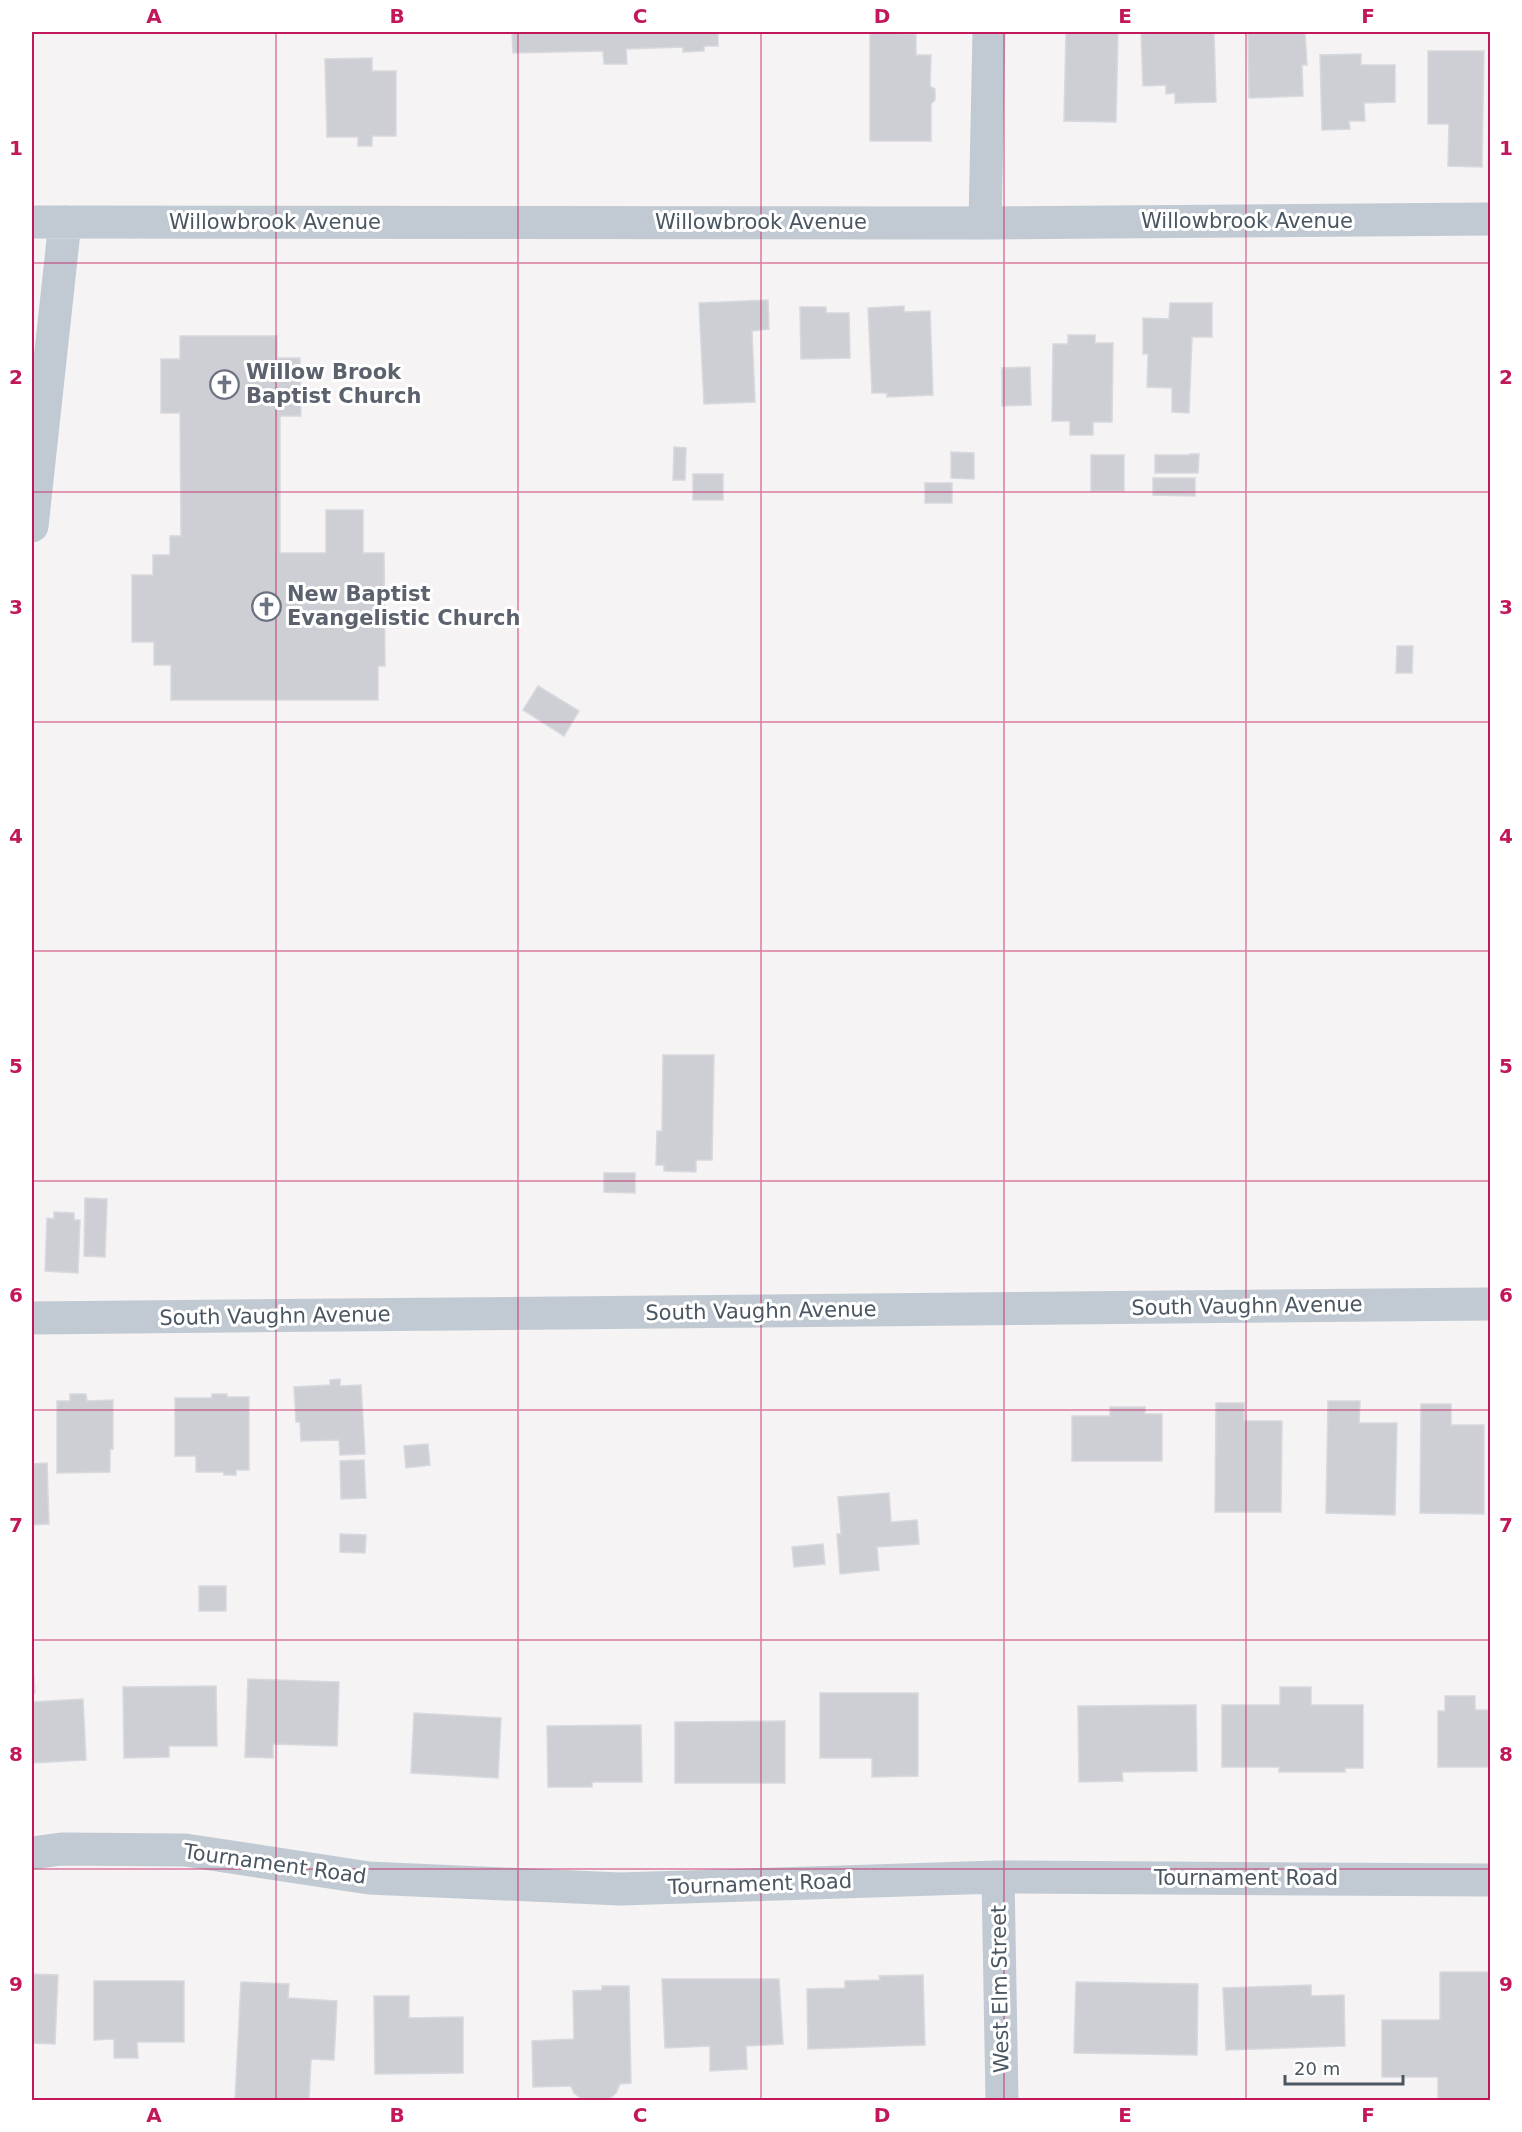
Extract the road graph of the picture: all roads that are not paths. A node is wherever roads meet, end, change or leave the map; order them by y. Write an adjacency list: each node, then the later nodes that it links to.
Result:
1 (989, 32): 5 (street)
2 (1491, 219): 5 (street, Willowbrook Avenue)
3 (32, 222): 4 (street, Willowbrook Avenue)
4 (64, 222): 5 (street, Willowbrook Avenue); 6 (street)
5 (985, 223)
6 (32, 526)
7 (1491, 1304): 8 (street, South Vaughn Avenue)
8 (32, 1318)
9 (32, 1853): 10 (street, Tournament Road)
10 (998, 1877): 11 (street, Tournament Road); 12 (street, West Elm Street)
11 (1491, 1880)
12 (1002, 2100)

